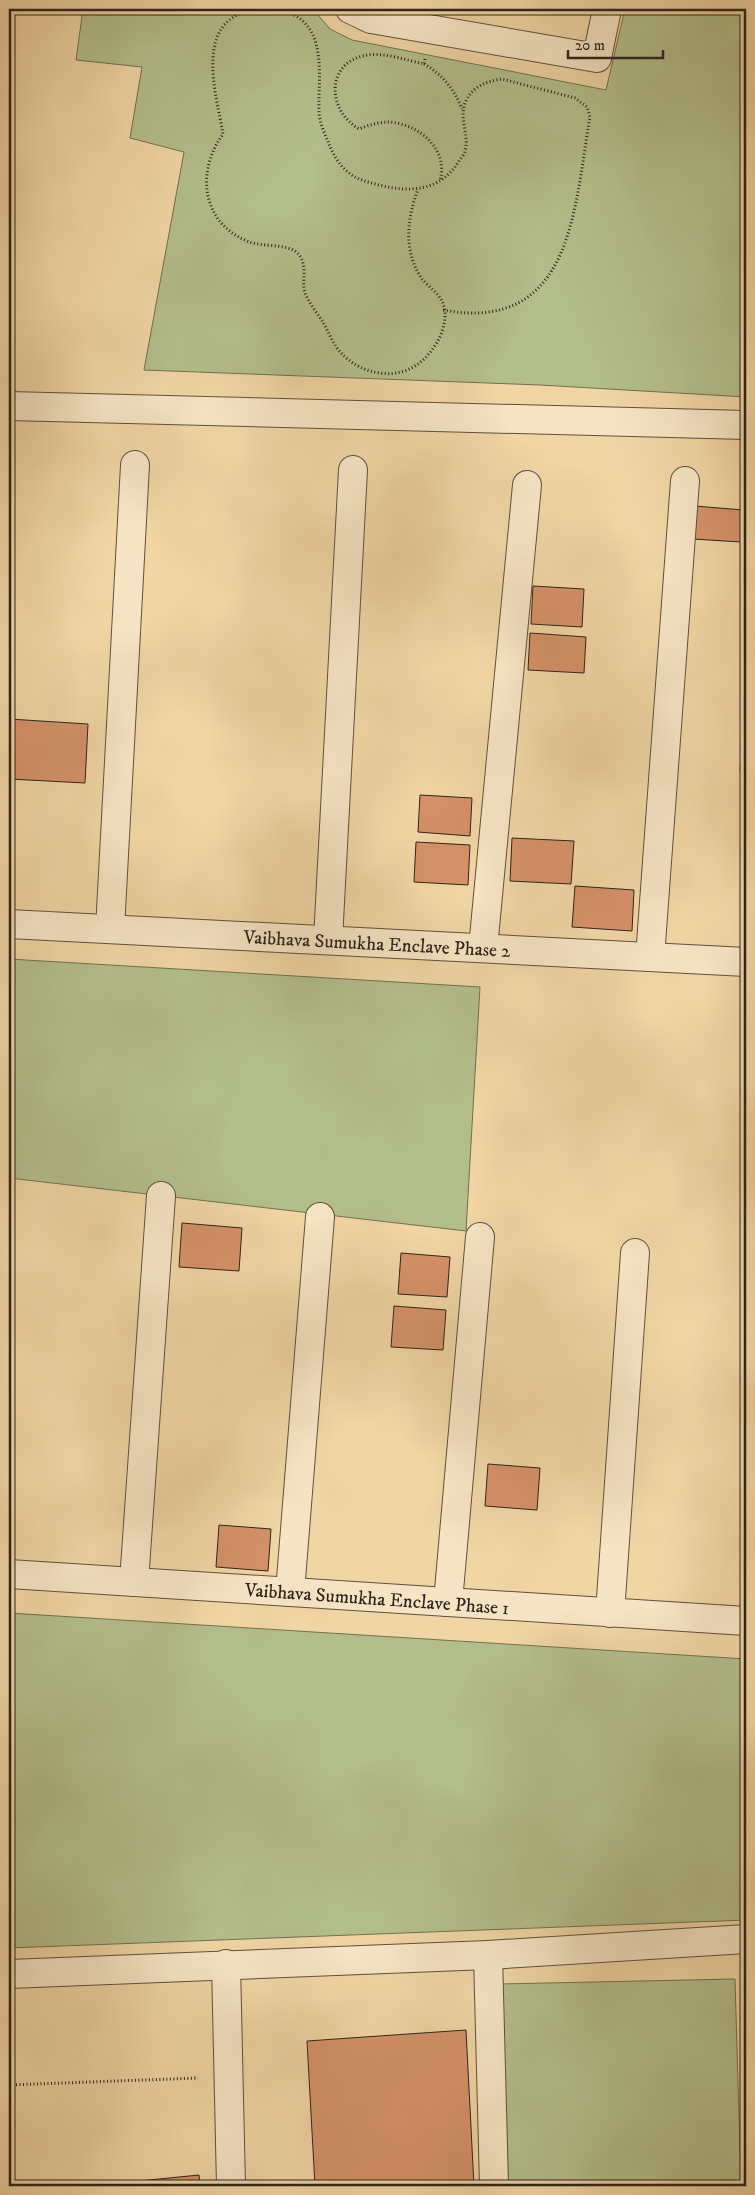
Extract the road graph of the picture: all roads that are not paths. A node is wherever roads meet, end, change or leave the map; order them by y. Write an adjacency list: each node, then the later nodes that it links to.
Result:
1 (350, 9): 2 (street)
2 (607, 9)
3 (9, 406): 4 (street)
4 (746, 425)
5 (135, 464): 10 (street)
6 (353, 470): 11 (street)
7 (685, 481): 13 (street)
8 (527, 485): 12 (street)
9 (9, 924): 10 (street, Vaibhava Sumukha Enclave Phase 2)
10 (110, 929): 11 (street, Vaibhava Sumukha Enclave Phase 2)
11 (328, 940): 12 (street, Vaibhava Sumukha Enclave Phase 2)
12 (483, 948): 13 (street, Vaibhava Sumukha Enclave Phase 2)
13 (650, 957): 14 (street, Vaibhava Sumukha Enclave Phase 2)
14 (746, 962)
15 (161, 1196): 20 (street)
16 (320, 1217): 21 (street)
17 (480, 1236): 22 (street)
18 (635, 1253): 23 (street)
19 (9, 1574): 20 (street, Vaibhava Sumukha Enclave Phase 1)
20 (134, 1582): 21 (street, Vaibhava Sumukha Enclave Phase 1)
21 (290, 1592): 22 (street, Vaibhava Sumukha Enclave Phase 1)
22 (448, 1602): 23 (street, Vaibhava Sumukha Enclave Phase 1)
23 (610, 1613): 24 (street, Vaibhava Sumukha Enclave Phase 1)
24 (746, 1622)
25 (746, 1939): 26 (street)
26 (488, 1955): 27 (street); 30 (street)
27 (226, 1964): 28 (street); 29 (street)
28 (9, 1974)
29 (231, 2186)
30 (494, 2186)

